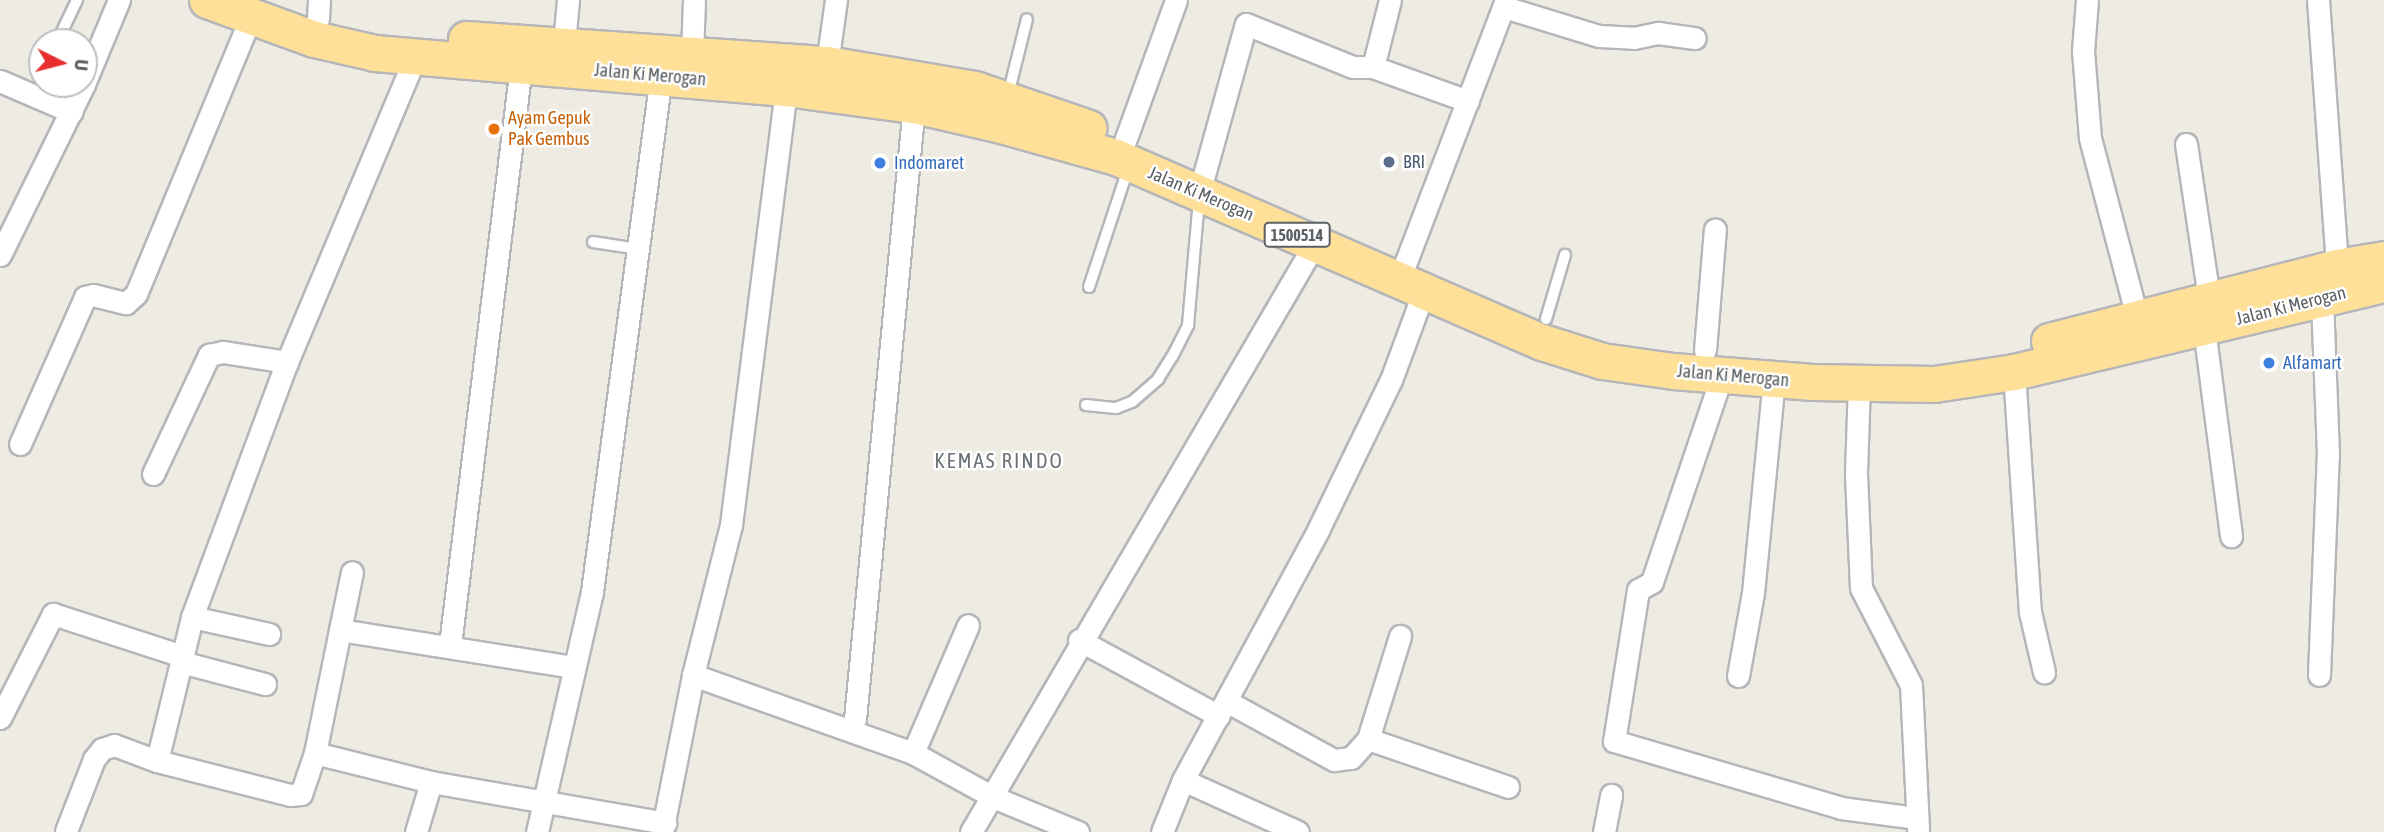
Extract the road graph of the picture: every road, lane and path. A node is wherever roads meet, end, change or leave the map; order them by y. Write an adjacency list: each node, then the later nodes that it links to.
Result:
1 (77, 0): 15 (lane)
2 (119, 0): 18 (street)
3 (207, 0): 12 (highway, Jalan Ki Merogan / 1500514)
4 (568, 0): 17 (street)
5 (694, 0): 19 (street)
6 (836, 0): 21 (street)
7 (1176, 0): 33 (street)
8 (1391, 0): 23 (street)
9 (2087, 0): 48 (street)
10 (2318, 0): 42 (street)
11 (1505, 4): 16 (street); 30 (street)
12 (255, 9): 13 (highway, Jalan Ki Merogan / 1500514); 20 (highway, Jalan Ki Merogan / 1500514); 56 (street)
13 (318, 9): 17 (highway, Jalan Ki Merogan / 1500514)
14 (1027, 19): 28 (lane)
15 (64, 28)
16 (1695, 38)
17 (564, 43): 19 (highway, Jalan Ki Merogan / 1500514)
18 (98, 50)
19 (692, 53): 21 (highway, Jalan Ki Merogan / 1500514)
20 (415, 58): 22 (highway, Jalan Ki Merogan / 1500514); 50 (street)
21 (827, 64): 27 (highway, Jalan Ki Merogan / 1500514)
22 (521, 66): 24 (highway, Jalan Ki Merogan / 1500514); 66 (street)
23 (1373, 67): 30 (street); 34 (street)
24 (661, 76): 26 (highway, Jalan Ki Merogan / 1500514); 38 (street)
25 (0, 81): 31 (street)
26 (786, 88): 27 (highway, Jalan Ki Merogan / 1500514); 70 (street)
27 (915, 92): 28 (highway, Jalan Ki Merogan / 1500514); 33 (highway, Jalan Ki Merogan / 1500514); 76 (street)
28 (1007, 97): 33 (highway, Jalan Ki Merogan / 1500514)
29 (78, 98): 31 (street)
30 (1468, 101): 43 (street)
31 (72, 112): 39 (street)
32 (2186, 144): 47 (street)
33 (1127, 152): 34 (highway, Jalan Ki Merogan / 1500514); 45 (lane)
34 (1202, 182): 37 (highway, Jalan Ki Merogan / 1500514); 43 (highway, Jalan Ki Merogan / 1500514); 55 (lane)
35 (1715, 229): 51 (street)
36 (593, 242): 38 (lane)
37 (1315, 243): 43 (highway, Jalan Ki Merogan / 1500514); 65 (street)
38 (639, 249): 68 (street)
39 (0, 255)
40 (1565, 255): 49 (lane)
41 (2384, 259): 42 (highway, Jalan Ki Merogan / 1500514)
42 (2337, 267): 47 (highway, Jalan Ki Merogan / 1500514)
43 (1410, 277): 49 (highway, Jalan Ki Merogan / 1500514); 51 (highway, Jalan Ki Merogan / 1500514); 74 (street)
44 (2384, 284): 46 (highway, Jalan Ki Merogan / 1500514)
45 (1089, 287)
46 (2322, 299): 47 (highway, Jalan Ki Merogan / 1500514); 71 (street)
47 (2206, 313): 48 (highway, Jalan Ki Merogan / 1500514); 52 (highway, Jalan Ki Merogan / 1500514); 58 (street)
48 (2137, 317): 51 (highway, Jalan Ki Merogan / 1500514)
49 (1546, 319): 51 (highway, Jalan Ki Merogan / 1500514)
50 (287, 362): 57 (street); 60 (street)
51 (1714, 363): 53 (highway, Jalan Ki Merogan / 1500514); 87 (street)
52 (2014, 372): 54 (highway, Jalan Ki Merogan / 1500514); 69 (street)
53 (1774, 379): 54 (highway, Jalan Ki Merogan / 1500514); 72 (street)
54 (1859, 383): 87 (street)
55 (1086, 405)
56 (20, 444)
57 (153, 474)
58 (2231, 536)
59 (352, 572): 62 (street)
60 (192, 617): 63 (street); 67 (street)
61 (968, 625): 79 (street)
62 (340, 630): 66 (street); 78 (street)
63 (269, 634)
64 (1400, 636): 77 (street)
65 (1079, 640): 74 (street); 85 (street)
66 (450, 645): 68 (street)
67 (182, 659): 73 (street); 75 (street); 80 (street)
68 (573, 667): 86 (street)
69 (2044, 672)
70 (693, 675): 79 (street); 88 (street)
71 (2319, 675)
72 (1738, 676)
73 (265, 684)
74 (1223, 709): 77 (street); 81 (street)
75 (0, 718)
76 (855, 719)
77 (1368, 738): 83 (street)
78 (315, 753): 80 (street); 82 (street)
79 (913, 753): 85 (street)
80 (157, 761): 89 (street)
81 (1183, 780): 94 (street); 95 (street)
82 (431, 782): 86 (street); 90 (street)
83 (1508, 787)
84 (1611, 795): 96 (street)
85 (993, 797): 92 (street); 93 (street)
86 (544, 799): 88 (street); 91 (street)
87 (1917, 825)
88 (664, 827)
89 (66, 831)
90 (416, 832)
91 (537, 832)
92 (971, 832)
93 (1078, 832)
94 (1163, 832)
95 (1298, 832)
96 (1604, 832)

